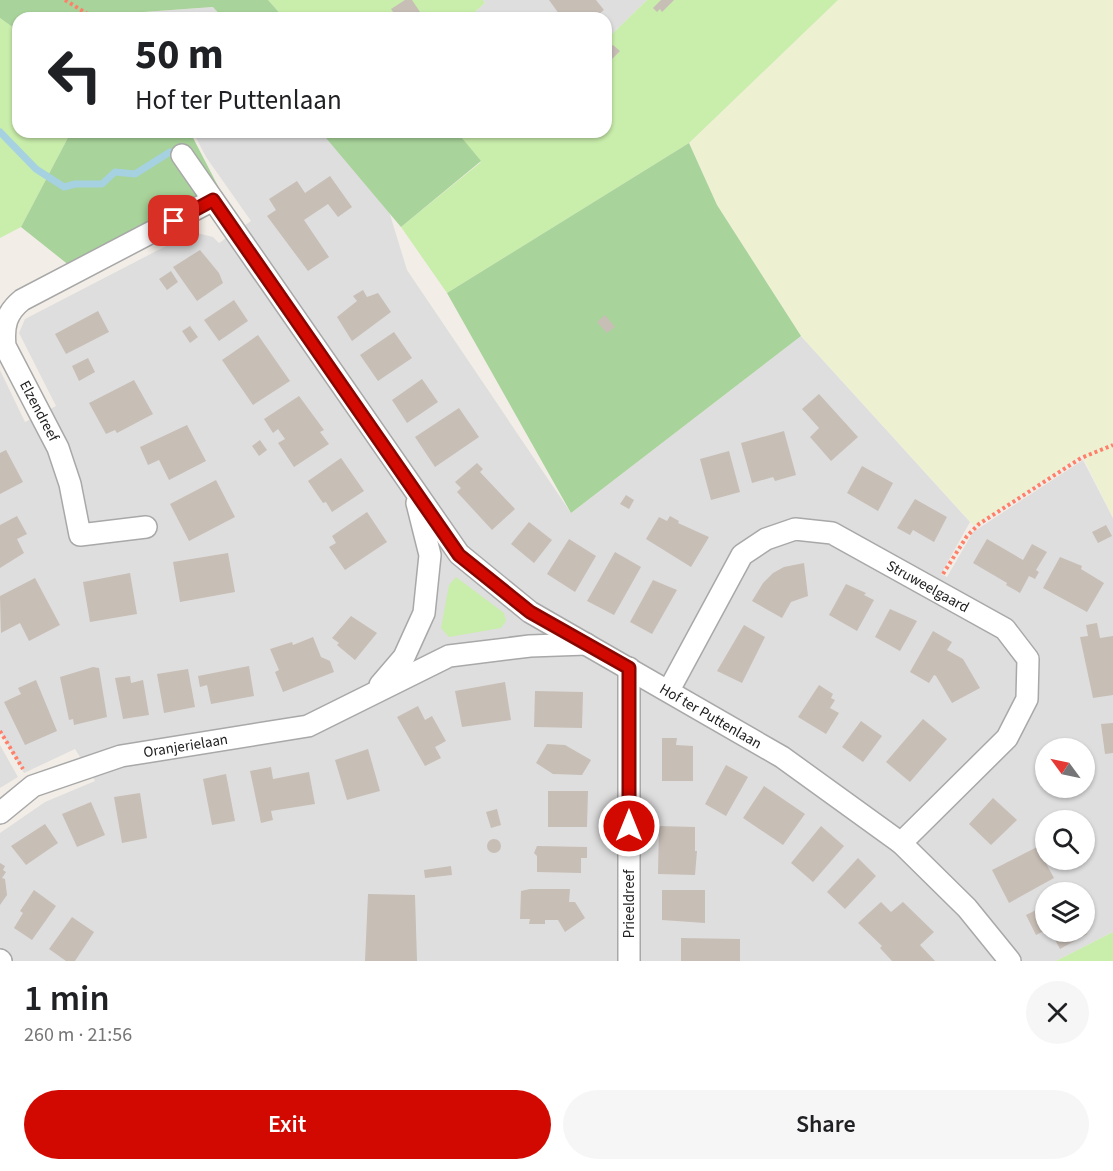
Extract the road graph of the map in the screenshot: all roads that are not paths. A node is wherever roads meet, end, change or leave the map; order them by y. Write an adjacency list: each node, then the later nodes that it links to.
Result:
1 (182, 155): 2 (street, Hof ter Puttenlaan)
2 (213, 200): 3 (street, Hof ter Puttenlaan); 4 (street, Elzendreef)
3 (413, 489): 5 (street, Hof ter Puttenlaan); 7 (street, Oranjerielaan)
4 (146, 526)
5 (586, 644): 6 (street, Hof ter Puttenlaan); 7 (street, Oranjerielaan)
6 (629, 668): 8 (street, Hof ter Puttenlaan); 11 (street, Prieeldreef)
7 (376, 690): 9 (street, Oranjerielaan)
8 (669, 690): 10 (street, Hof ter Puttenlaan); 10 (street, Struweelgaard)
9 (0, 813)
10 (901, 843): 12 (street, Hof ter Puttenlaan)
11 (629, 961)
12 (1010, 961)

